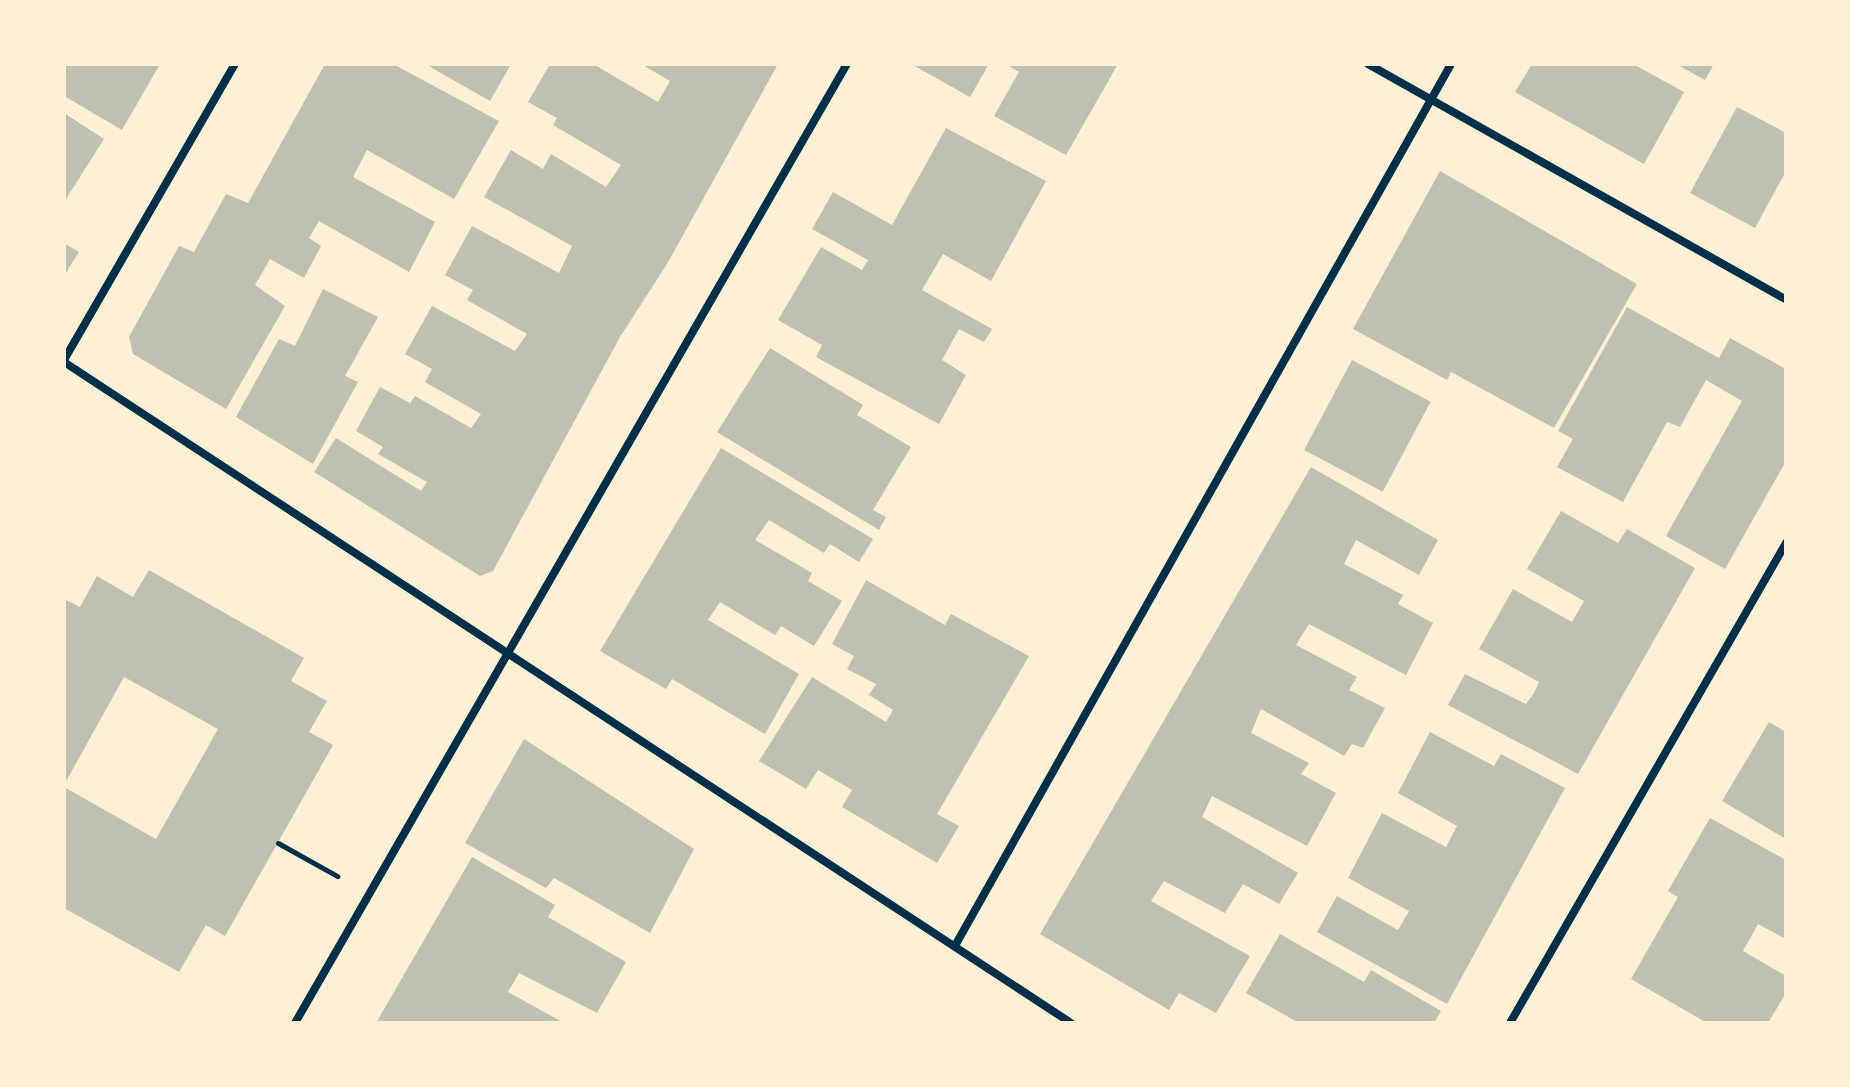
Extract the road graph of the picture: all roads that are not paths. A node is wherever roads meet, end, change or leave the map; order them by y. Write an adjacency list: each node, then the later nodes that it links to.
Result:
1 (235, 64): 7 (street)
2 (847, 64): 9 (street)
3 (1368, 64): 5 (street)
4 (1451, 64): 5 (street)
5 (1432, 98): 6 (street); 10 (street)
6 (1786, 300)
7 (64, 361): 9 (street)
8 (1786, 543): 13 (street)
9 (508, 654): 10 (street); 11 (street)
10 (956, 944): 12 (street)
11 (295, 1023)
12 (1071, 1023)
13 (1510, 1023)

